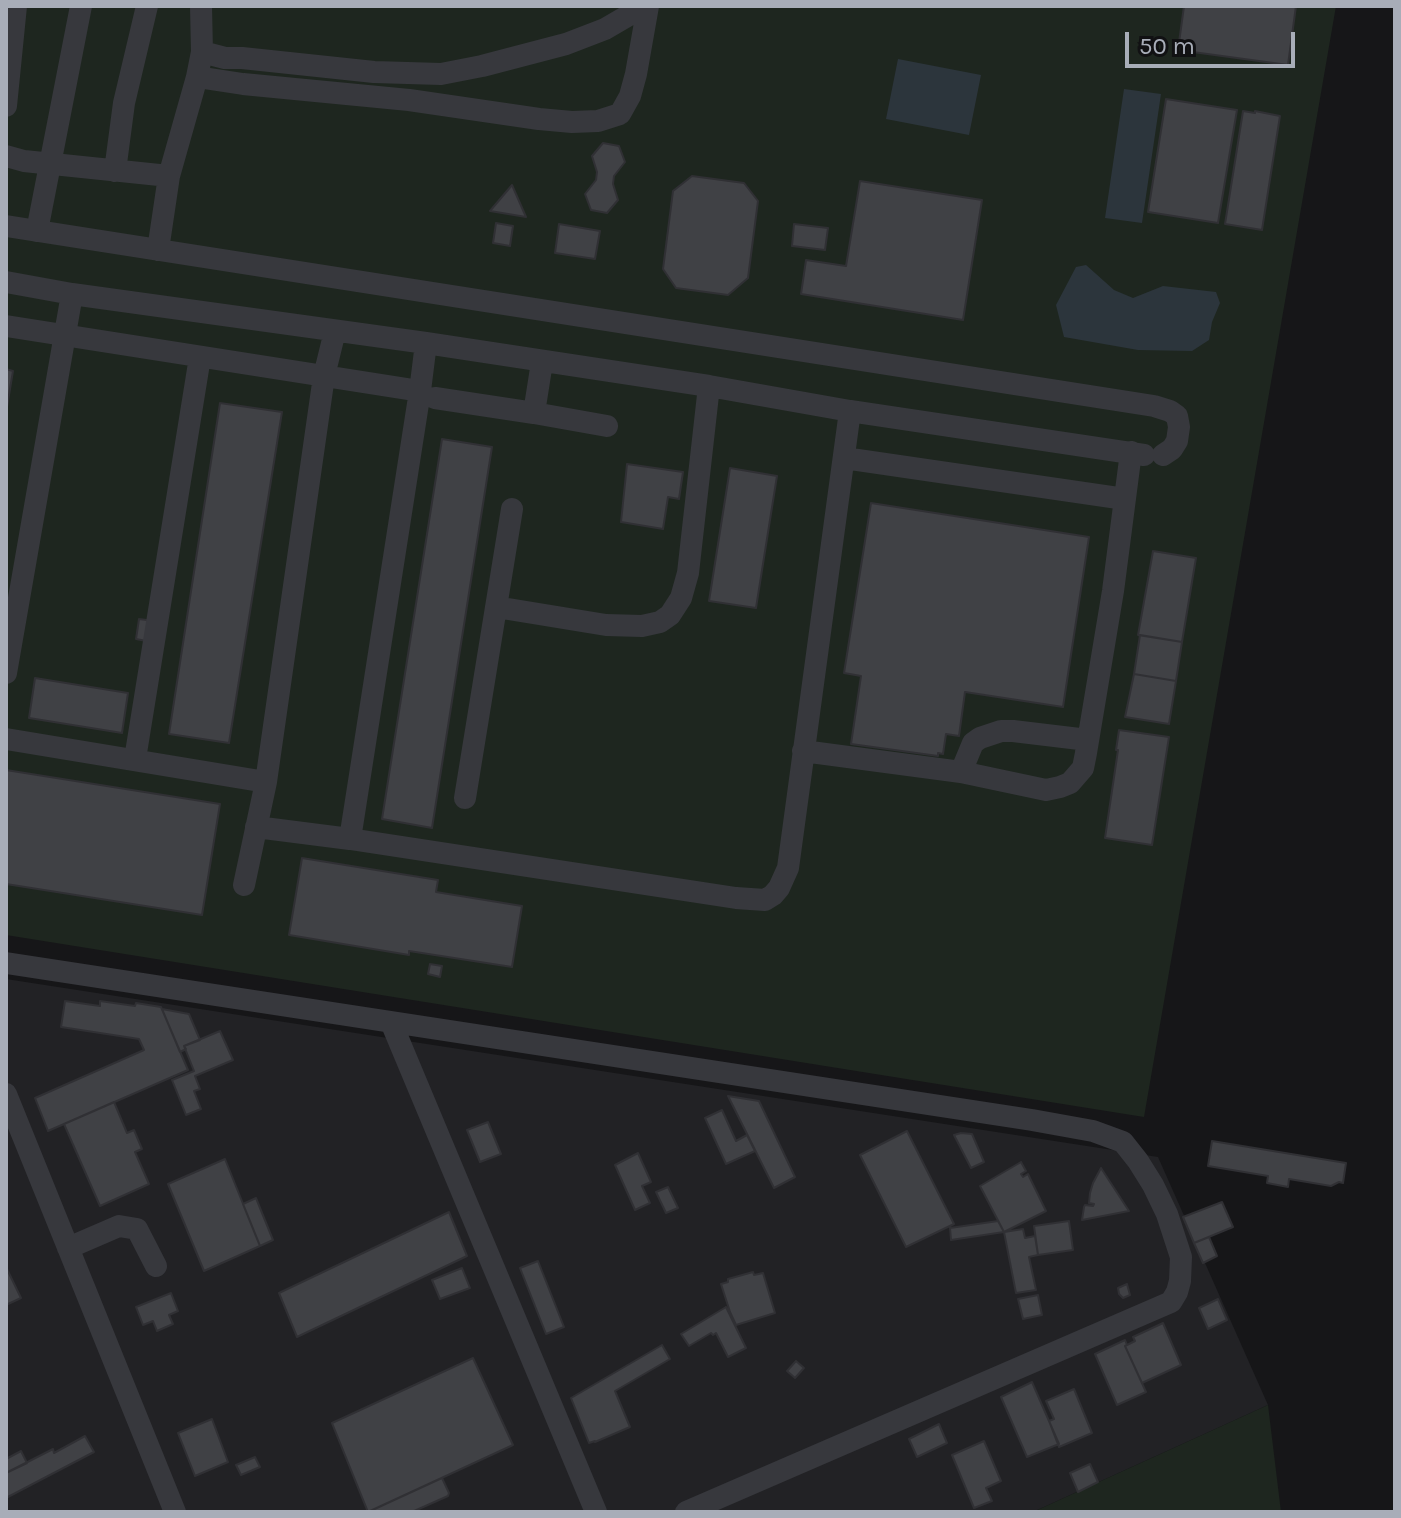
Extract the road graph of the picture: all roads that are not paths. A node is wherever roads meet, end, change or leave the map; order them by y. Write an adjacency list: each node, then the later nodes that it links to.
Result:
1 (16, 6): 13 (lane)
2 (81, 6): 15 (lane)
3 (147, 6): 16 (lane)
4 (201, 6): 7 (lane)
5 (638, 6): 9 (lane)
6 (648, 6): 12 (lane)
7 (202, 52): 8 (lane); 10 (lane)
8 (242, 58): 9 (lane); 11 (lane)
9 (407, 74): 12 (lane)
10 (197, 77): 11 (lane); 17 (lane)
11 (243, 84): 12 (lane)
12 (409, 100)
13 (6, 106)
14 (6, 156): 15 (lane)
15 (49, 164): 16 (lane); 19 (lane)
16 (115, 171): 17 (lane)
17 (169, 176): 20 (lane)
18 (6, 226): 19 (lane)
19 (37, 231): 20 (lane)
20 (158, 250): 35 (lane)
21 (6, 282): 22 (lane)
22 (72, 294): 24 (lane); 25 (lane)
23 (6, 326): 25 (lane)
24 (335, 331): 26 (lane); 29 (lane)
25 (64, 336): 27 (lane); 40 (lane)
26 (426, 343): 28 (lane); 31 (lane)
27 (200, 357): 29 (lane); 44 (lane)
28 (542, 362): 30 (lane); 33 (lane)
29 (324, 376): 31 (lane); 46 (lane)
30 (709, 386): 32 (lane); 39 (lane)
31 (428, 394): 33 (lane); 49 (lane)
32 (850, 411): 35 (lane); 36 (lane)
33 (534, 413): 34 (lane)
34 (607, 426)
35 (1146, 454): 37 (lane)
36 (844, 458): 37 (lane); 43 (lane)
37 (1125, 499): 42 (lane)
38 (512, 509): 39 (lane)
39 (496, 607): 47 (lane)
40 (6, 673)
41 (6, 739): 44 (lane)
42 (1088, 740): 45 (lane); 45 (lane)
43 (803, 751): 45 (lane); 49 (lane)
44 (135, 759): 46 (lane)
45 (961, 772)
46 (266, 782): 48 (lane)
47 (465, 798)
48 (256, 827): 49 (lane); 50 (lane)
49 (350, 839)
50 (244, 885)
51 (6, 963): 52 (lane)
52 (391, 1022): 57 (lane); 58 (lane)
53 (6, 1094): 54 (lane)
54 (68, 1248): 55 (lane); 56 (lane)
55 (156, 1266)
56 (175, 1512)
57 (596, 1512)
58 (686, 1512)

